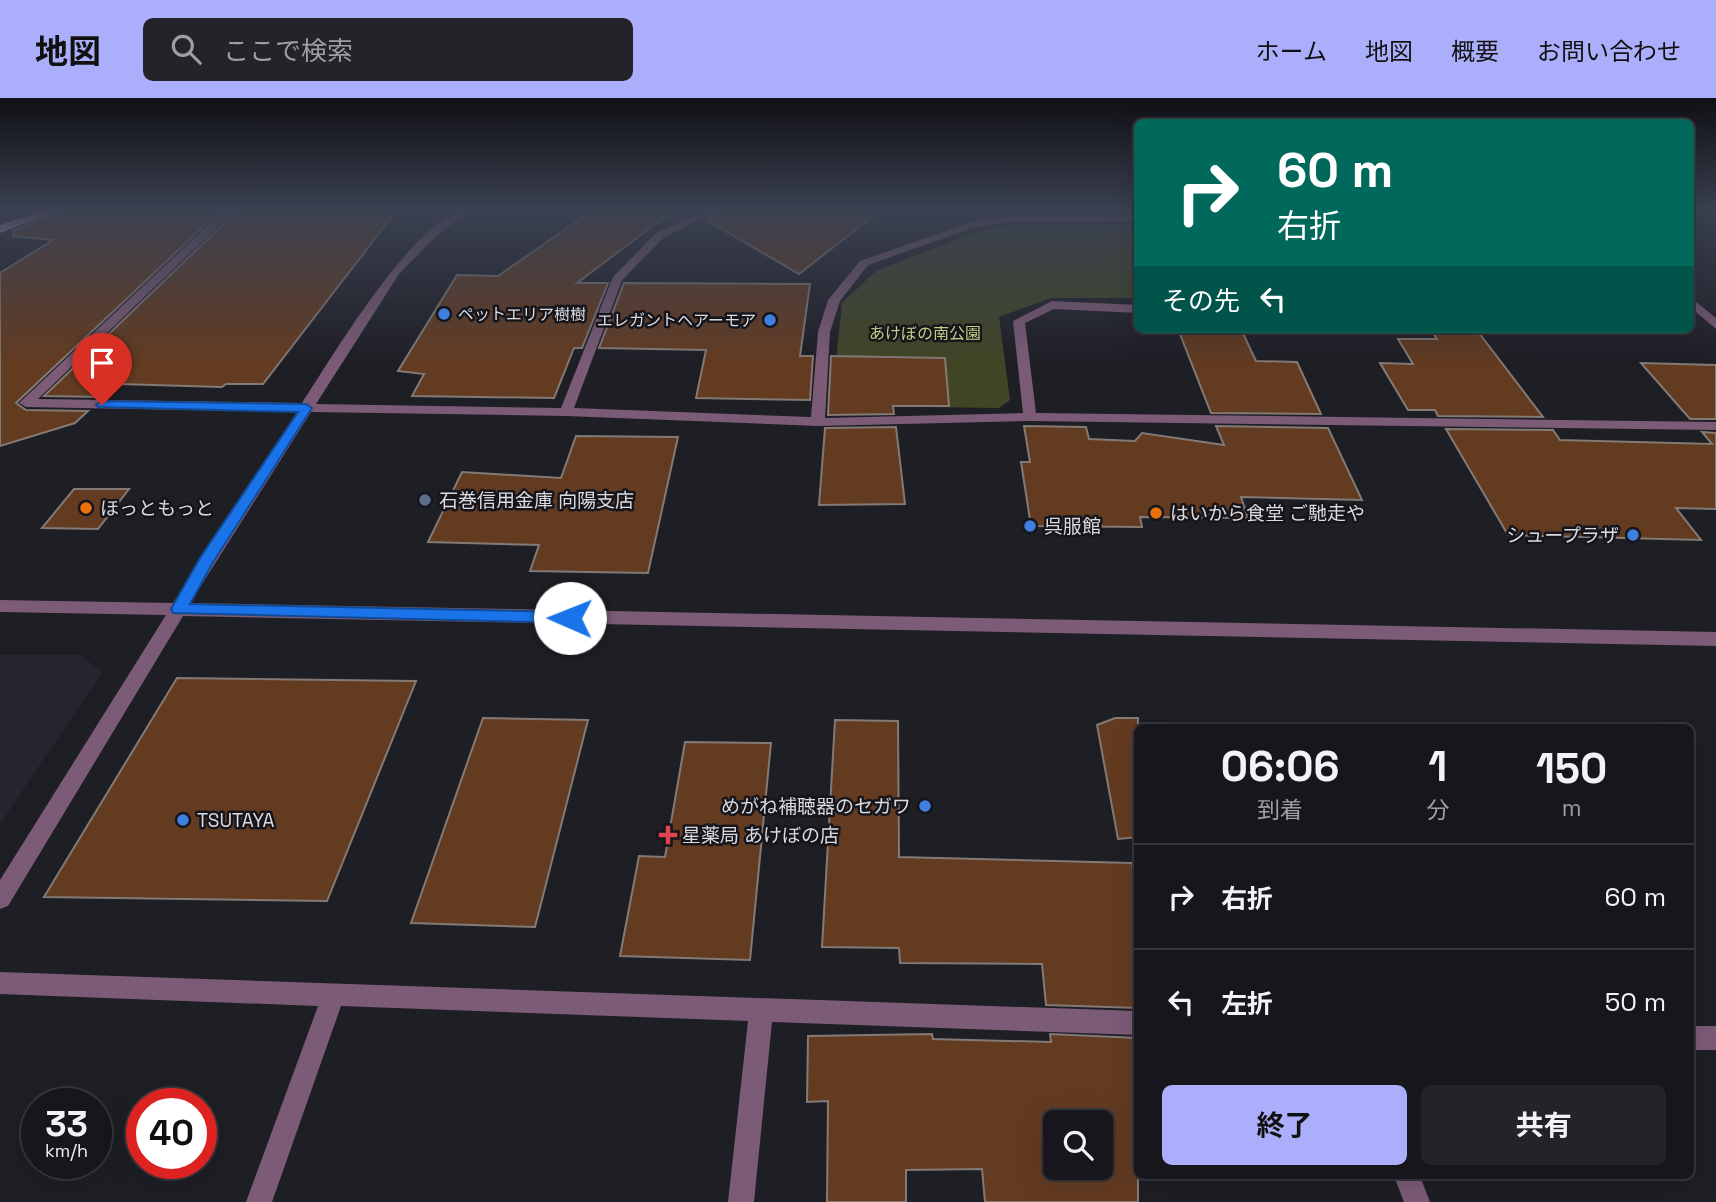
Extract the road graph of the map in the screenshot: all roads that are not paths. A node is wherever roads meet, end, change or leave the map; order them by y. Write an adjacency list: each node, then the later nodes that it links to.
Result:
1 (175, 262): 9 (street)
2 (404, 262): 9 (street)
3 (634, 262): 10 (street)
4 (868, 262): 12 (street)
5 (1694, 304): 8 (street)
6 (1134, 309): 11 (street)
7 (1694, 317): 8 (street)
8 (1712, 321)
9 (306, 408): 10 (street); 15 (street)
10 (566, 412): 12 (street)
11 (1030, 417): 12 (street); 13 (street)
12 (818, 422)
13 (1716, 426)
14 (0, 606): 15 (street)
15 (179, 609): 16 (street); 17 (street)
16 (1716, 639)
17 (0, 899)
18 (0, 983): 19 (street)
19 (334, 993): 20 (street); 25 (street)
20 (761, 1011): 21 (street); 26 (street)
21 (1134, 1023)
22 (1694, 1038): 23 (street)
23 (1716, 1038)
24 (1408, 1179): 27 (street)
25 (259, 1202)
26 (741, 1202)
27 (1417, 1202)

